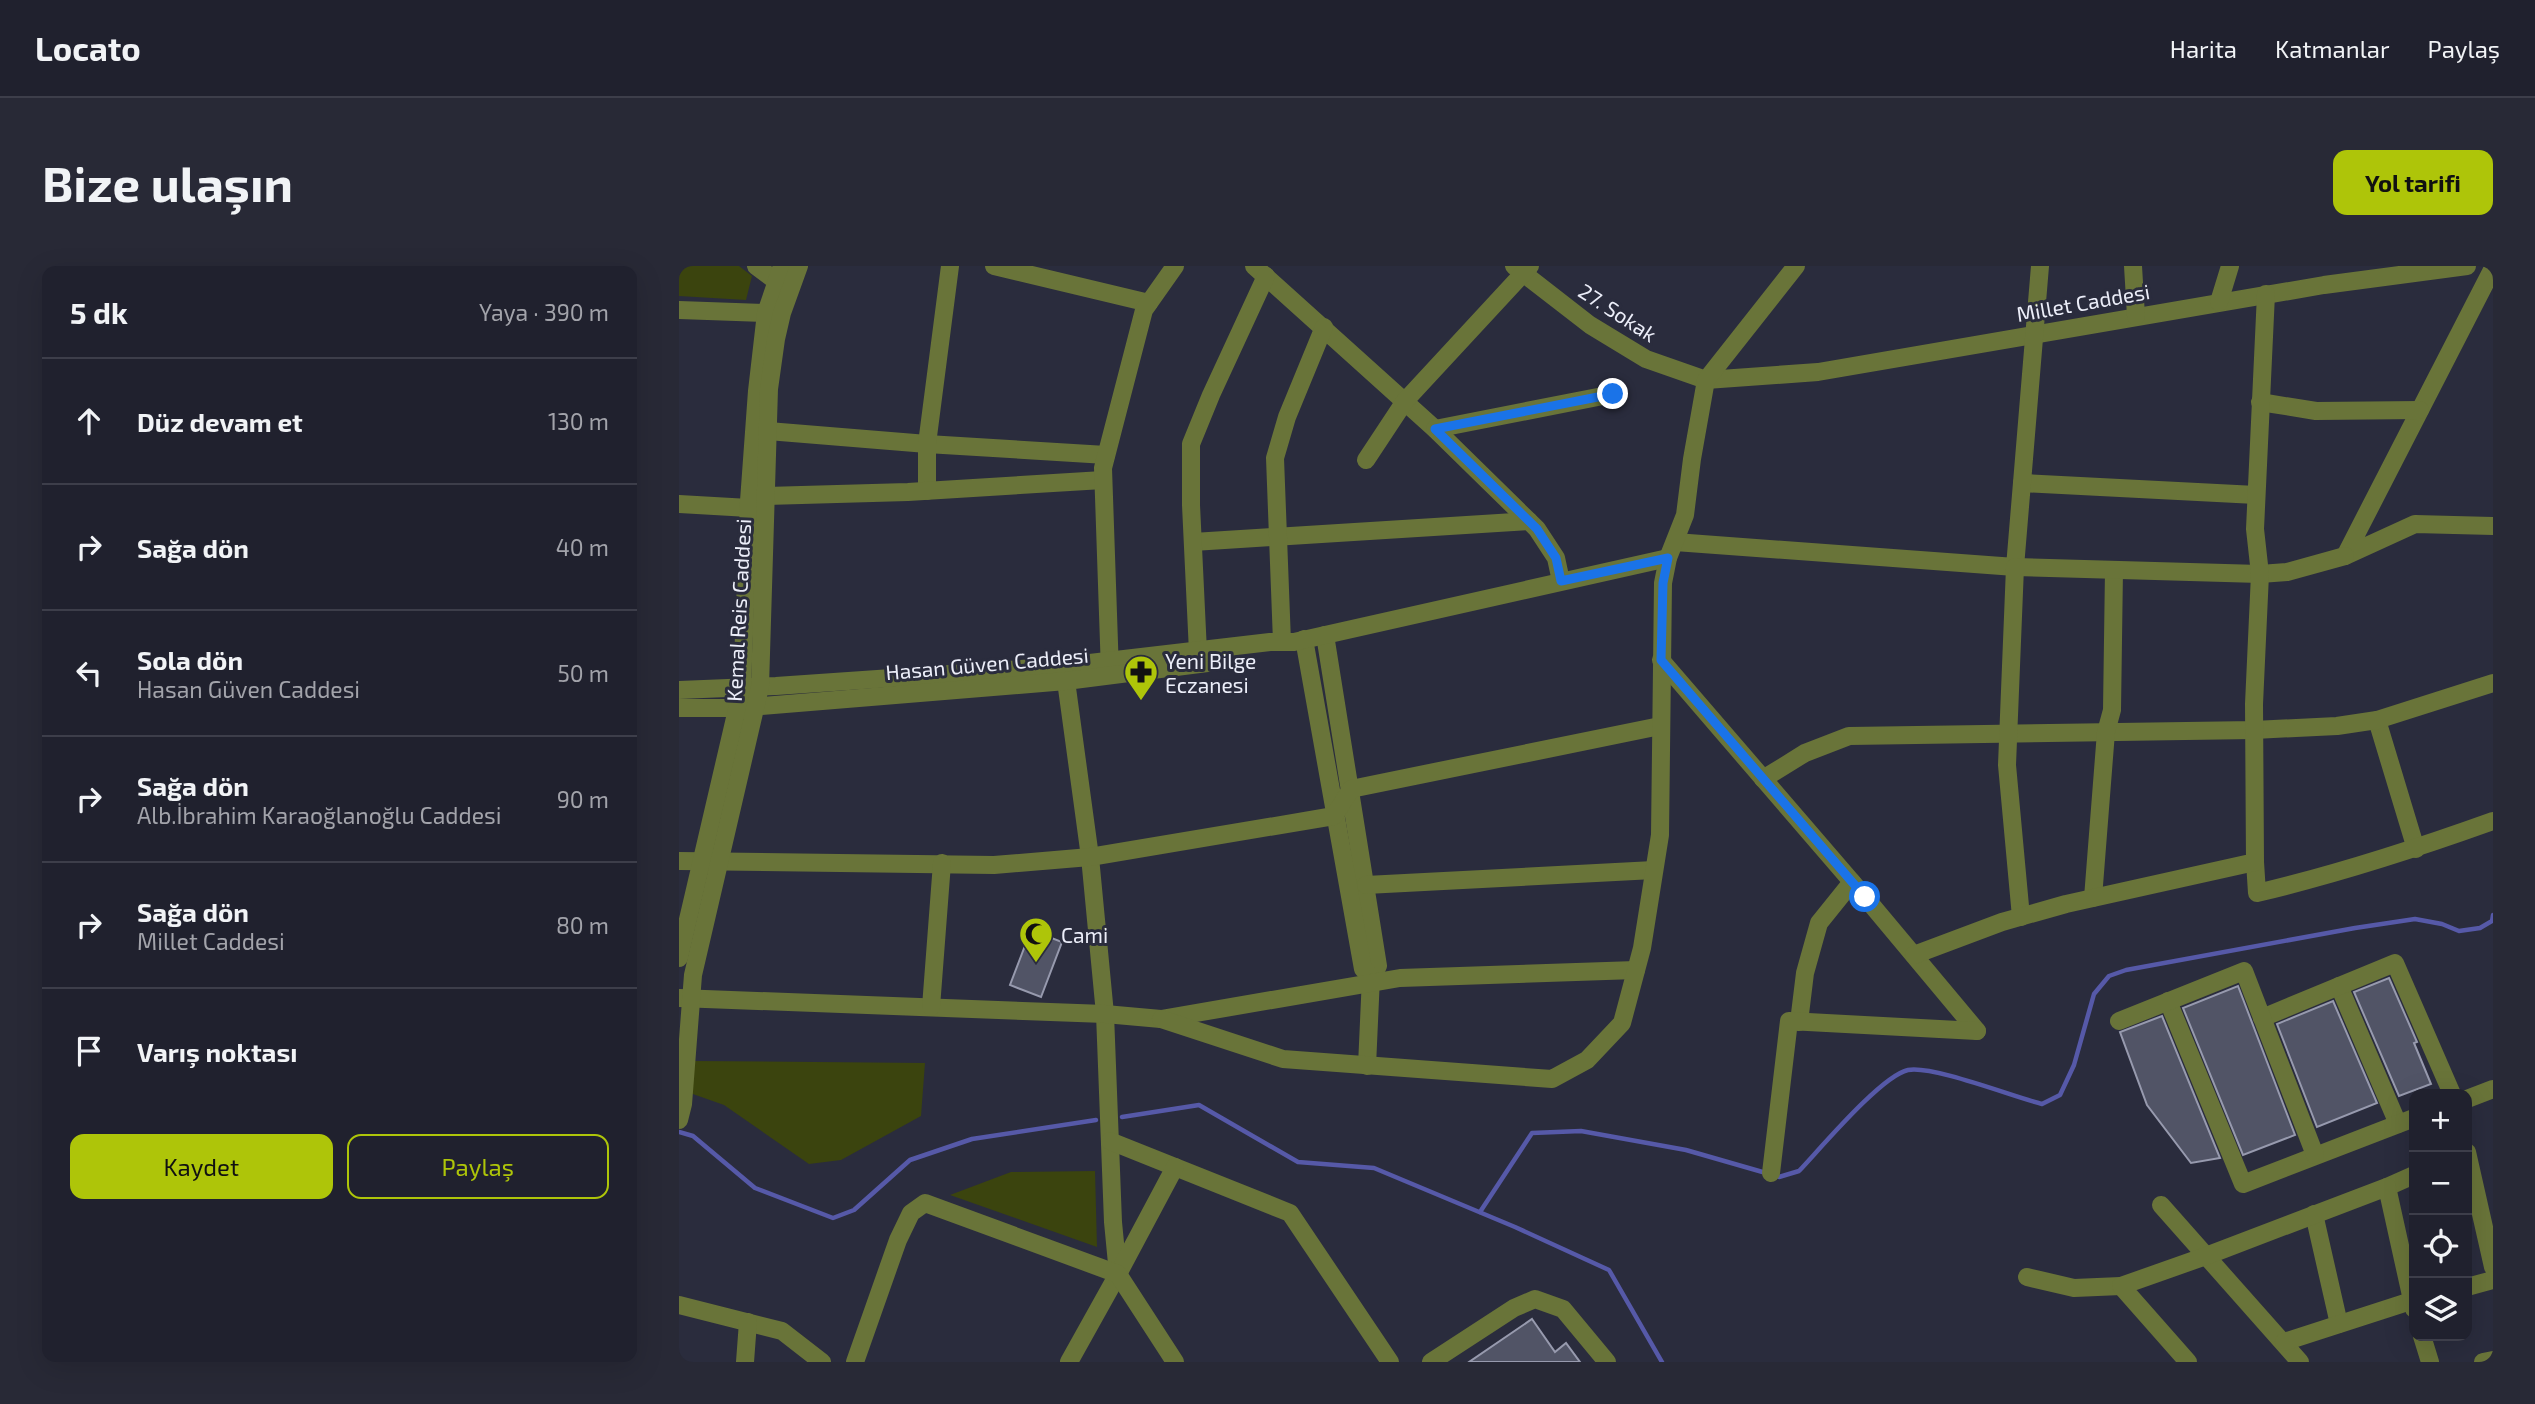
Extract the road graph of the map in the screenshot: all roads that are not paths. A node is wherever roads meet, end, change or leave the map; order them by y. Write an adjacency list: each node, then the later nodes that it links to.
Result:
1 (756, 266): 15 (street)
2 (799, 266): 30 (street, Kemal Reis Caddesi)
3 (950, 266): 31 (street)
4 (994, 266): 18 (street)
5 (1175, 266): 18 (street)
6 (1797, 266): 24 (street)
7 (2041, 266): 23 (street)
8 (2133, 266): 21 (street)
9 (2230, 266): 17 (street)
10 (2467, 266): 14 (street, Millet Caddesi)
11 (2493, 268): 28 (street)
12 (1522, 269): 24 (street, 27. Sokak); 26 (street)
13 (1260, 271): 22 (street); 44 (street)
14 (2358, 273): 16 (street, Millet Caddesi)
15 (779, 274): 20 (street, Kemal Reis Caddesi)
16 (2266, 294): 17 (street, Millet Caddesi); 27 (street)
17 (2219, 302): 21 (street, Millet Caddesi)
18 (1149, 303): 32 (street)
19 (679, 310): 20 (street)
20 (767, 313): 40 (street, Kemal Reis Caddesi)
21 (2136, 316): 23 (street, Millet Caddesi)
22 (1324, 327): 26 (street); 43 (street)
23 (2035, 333): 24 (street, Millet Caddesi); 35 (street)
24 (1706, 380): 45 (street)
25 (1613, 394): 29 (street)
26 (1405, 401): 29 (street); 33 (street)
27 (2260, 402): 28 (street); 37 (street)
28 (2420, 410): 46 (street)
29 (1435, 429): 41 (street)
30 (768, 431): 31 (street); 38 (street, Kemal Reis Caddesi)
31 (927, 444): 32 (street); 36 (street)
32 (1107, 455): 34 (street)
33 (1366, 460)
34 (1103, 480): 36 (street); 55 (street)
35 (2022, 483): 37 (street); 47 (street)
36 (927, 491): 38 (street)
37 (2256, 495): 49 (street)
38 (766, 496): 58 (street, Kemal Reis Caddesi)
39 (679, 504): 40 (street)
40 (749, 508): 58 (street, Kemal Reis Caddesi)
41 (1529, 521): 43 (street); 50 (street)
42 (2493, 526): 46 (street, Hasan Güven Caddesi)
43 (1277, 537): 44 (street); 52 (street)
44 (1193, 542): 53 (street)
45 (1672, 550): 47 (street, Hasan Güven Caddesi); 50 (street, Hasan Güven Caddesi); 54 (street)
46 (2345, 556): 49 (street, Hasan Güven Caddesi)
47 (2015, 567): 48 (street, Hasan Güven Caddesi); 67 (street)
48 (2114, 570): 49 (street, Hasan Güven Caddesi); 66 (street)
49 (2260, 575): 65 (street)
50 (1561, 581): 51 (street, Hasan Güven Caddesi)
51 (1325, 635): 52 (street, Hasan Güven Caddesi); 69 (street)
52 (1294, 641): 53 (street, Hasan Güven Caddesi); 55 (street, Hasan Güven Caddesi); 70 (street)
53 (1198, 652): 55 (street, Hasan Güven Caddesi)
54 (1661, 660): 64 (street); 68 (street)
55 (1109, 668): 56 (street, Hasan Güven Caddesi)
56 (1065, 673): 58 (street, Hasan Güven Caddesi); 60 (street, Hasan Güven Caddesi); 73 (street)
57 (2493, 683): 63 (street)
58 (751, 687): 59 (street, Hasan Güven Caddesi); 60 (street, Kemal Reis Caddesi); 62 (street, Kemal Reis Caddesi)
59 (679, 690)
60 (757, 705): 62 (street, Hasan Güven Caddesi); 75 (street, Kemal Reis Caddesi)
61 (679, 708): 62 (street, Hasan Güven Caddesi)
62 (737, 708): 75 (street, Kemal Reis Caddesi)
63 (2377, 720): 65 (street); 72 (street)
64 (1660, 726): 69 (street); 78 (street)
65 (2253, 730): 66 (street); 76 (street)
66 (2106, 732): 67 (street); 81 (street)
67 (2008, 734): 68 (street); 82 (street)
68 (1763, 779): 79 (street)
69 (1351, 789): 70 (street); 80 (street)
70 (1334, 816): 73 (street); 86 (street)
71 (2493, 821): 72 (street)
72 (2416, 849): 76 (street)
73 (1090, 856): 77 (street); 91 (street)
74 (679, 861): 75 (street)
75 (711, 862): 77 (street); 84 (street, Kemal Reis Caddesi); 88 (street, Kemal Reis Caddesi)
76 (2255, 862): 81 (street)
77 (942, 863): 90 (street)
78 (1654, 870): 80 (street); 85 (street)
79 (1852, 882): 83 (street); 95 (street)
80 (1366, 885): 86 (street)
81 (2093, 898): 82 (street)
82 (2021, 917): 83 (street)
83 (1914, 955): 95 (street)
84 (679, 958)
85 (1636, 970): 86 (street); 96 (street)
86 (1371, 980): 93 (street); 96 (street)
87 (2339, 986): 92 (street); 97 (street); 101 (street)
88 (685, 998): 90 (street); 100 (street, Kemal Reis Caddesi)
89 (2168, 1001): 92 (street); 94 (street); 103 (street)
90 (931, 1007): 91 (street)
91 (1105, 1014): 93 (street); 102 (street)
92 (2262, 1018): 103 (street)
93 (1161, 1019): 96 (street)
94 (2119, 1021)
95 (1799, 1022): 106 (street)
96 (1367, 1066)
97 (2450, 1089)
98 (2493, 1089): 99 (street)
99 (2472, 1097)
100 (679, 1120)
101 (2406, 1121): 103 (street)
102 (1110, 1141): 104 (street); 114 (street)
103 (2315, 1155)
104 (1175, 1167): 114 (street); 132 (street)
105 (2472, 1167): 110 (street)
106 (1771, 1173)
107 (2409, 1177): 108 (street)
108 (2387, 1187): 111 (street); 117 (street)
109 (2161, 1205): 112 (street)
110 (2487, 1210): 113 (street)
111 (2314, 1214): 112 (street); 123 (street)
112 (2206, 1256): 118 (street); 125 (street)
113 (2493, 1267)
114 (1118, 1274): 129 (street); 130 (street); 131 (street)
115 (2027, 1277): 118 (street)
116 (2493, 1280): 119 (street)
117 (2409, 1285)
118 (2121, 1286): 135 (street)
119 (2472, 1286)
120 (2409, 1304): 123 (street)
121 (679, 1305): 122 (street)
122 (748, 1322): 127 (street); 128 (street)
123 (2339, 1324): 125 (street)
124 (2424, 1341): 137 (street)
125 (2284, 1342): 136 (street)
126 (2493, 1360): 138 (street)
127 (745, 1362)
128 (822, 1362)
129 (855, 1362)
130 (1069, 1362)
131 (1175, 1362)
132 (1390, 1362)
133 (1431, 1362): 134 (street)
134 (1607, 1362)
135 (2188, 1362)
136 (2300, 1362)
137 (2430, 1362)
138 (2483, 1362)

